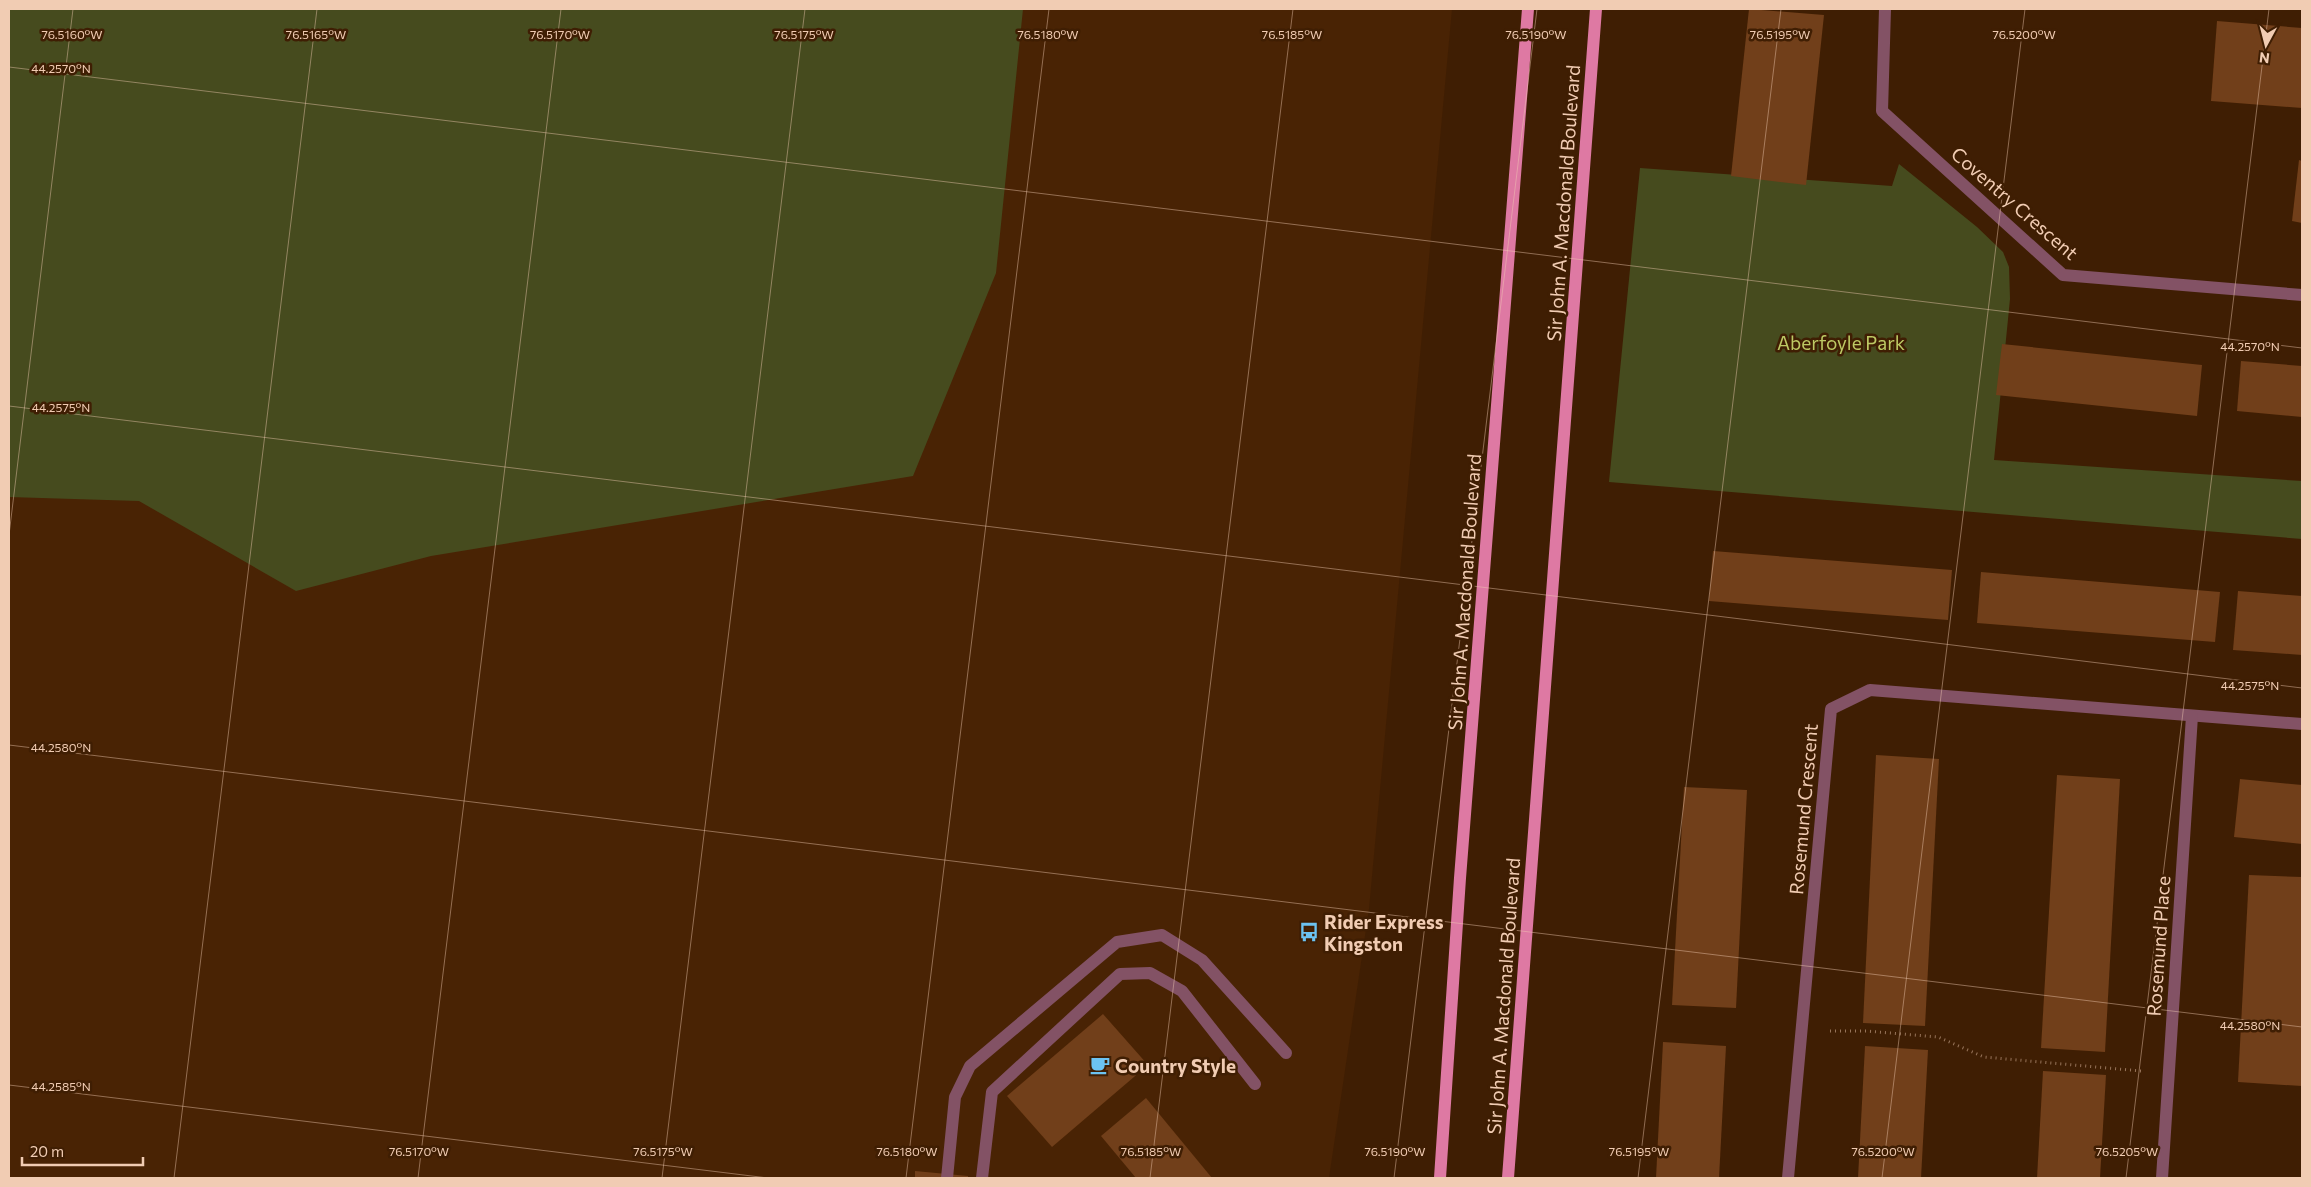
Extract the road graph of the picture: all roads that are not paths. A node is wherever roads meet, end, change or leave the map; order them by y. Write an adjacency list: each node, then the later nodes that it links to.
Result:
1 (1528, 9): 11 (main road, Sir John A. Macdonald Boulevard)
2 (1596, 9): 12 (main road, Sir John A. Macdonald Boulevard)
3 (1885, 9): 4 (street, Coventry Crescent)
4 (2302, 295)
5 (2192, 716): 6 (street, Rosemund Crescent); 13 (street, Rosemund Crescent); 14 (street, Rosemund Place)
6 (2302, 724)
7 (1286, 1053): 9 (street)
8 (1255, 1084): 10 (street)
9 (947, 1178)
10 (982, 1178)
11 (1440, 1178)
12 (1508, 1178)
13 (1788, 1178)
14 (2162, 1178)

